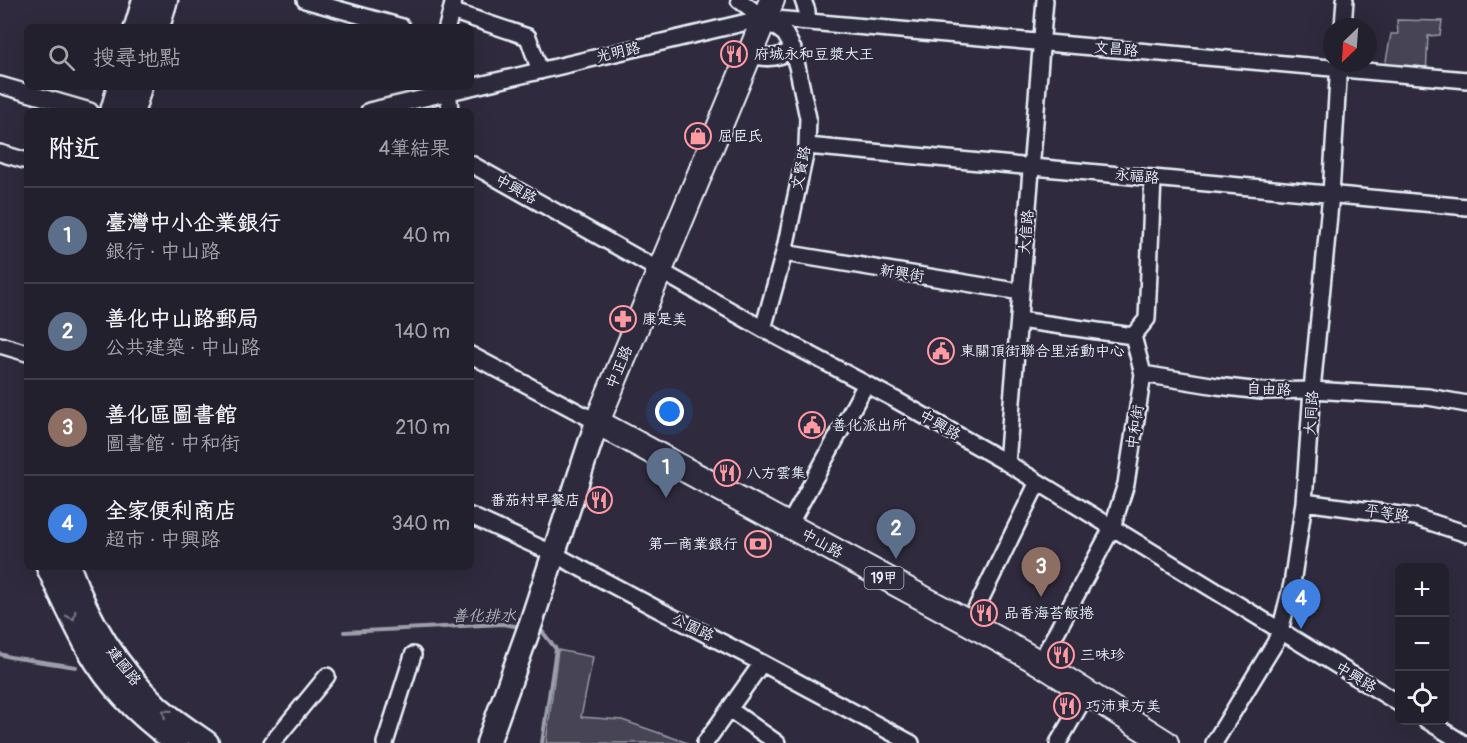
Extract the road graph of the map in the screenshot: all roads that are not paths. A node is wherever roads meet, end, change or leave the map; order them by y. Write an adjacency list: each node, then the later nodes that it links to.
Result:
1 (144, 0): 12 (street)
2 (166, 0): 13 (street)
3 (304, 0): 14 (street)
4 (739, 0): 9 (street, 文賢路)
5 (803, 0): 11 (street)
6 (1045, 0): 16 (street, 大信路)
7 (1345, 0): 10 (street)
8 (452, 5): 15 (street); 21 (street)
9 (768, 9): 11 (street, 文昌路); 17 (street, 文賢路); 18 (main road, 中正路); 21 (street, 光明路)
10 (1344, 18)
11 (807, 21): 16 (street, 文昌路)
12 (137, 24)
13 (159, 24)
14 (391, 24)
15 (448, 24)
16 (1041, 42): 19 (street, 文昌路); 38 (street, 大信路)
17 (793, 49): 18 (street); 34 (street, 文賢路)
18 (750, 54): 43 (main road, 中正路)
19 (1323, 65)
20 (1377, 70): 23 (street, 文昌路)
21 (540, 71): 25 (street, 光明路)
22 (1339, 72): 40 (street, 大同路)
23 (1467, 80)
24 (0, 85): 29 (street)
25 (474, 86)
26 (117, 90): 30 (street)
27 (139, 90): 31 (street)
28 (448, 90): 32 (street, 光明路); 33 (street)
29 (80, 108)
30 (113, 108)
31 (134, 108)
32 (380, 108)
33 (450, 108)
34 (807, 146): 38 (street, 永福路); 42 (street, 文賢路)
35 (0, 153): 36 (street)
36 (24, 160)
37 (474, 166): 43 (street, 中興路)
38 (1031, 166): 39 (street, 永福路); 44 (street, 大信路)
39 (1153, 178): 40 (street, 永福路); 47 (street)
40 (1331, 194): 41 (street, 永福路); 53 (street, 大同路)
41 (1467, 207)
42 (783, 253): 44 (street, 新興街); 46 (street, 文賢路)
43 (660, 270): 46 (street, 中興路); 55 (main road, 中正路)
44 (1021, 292): 45 (street, 大信路)
45 (1019, 320): 47 (street); 56 (street, 大信路)
46 (763, 328): 52 (street, 中興路)
47 (1133, 336): 51 (street, 中和街)
48 (0, 345): 49 (street)
49 (24, 351)
50 (474, 357): 55 (street, 中山路)
51 (1143, 374): 53 (street, 自由路); 61 (street, 中和街)
52 (866, 384): 56 (street, 中興路); 60 (street)
53 (1312, 390): 54 (street, 自由路); 58 (street, 大同路)
54 (1467, 404)
55 (597, 422): 60 (main road, 中山路 / 19甲); 63 (street, 中正路)
56 (1007, 463): 57 (street, 中興路)
57 (1038, 482): 61 (street, 中興路); 66 (street)
58 (1304, 502): 62 (street, 平等路); 67 (street, 大同路)
59 (474, 517): 63 (street, 公園路)
60 (789, 525): 66 (main road, 中山路 / 19甲)
61 (1112, 528): 67 (street, 中興路); 70 (street, 中和街)
62 (1467, 534)
63 (554, 554): 69 (street, 公園路); 82 (street, 中正路)
64 (49, 570): 71 (street, 建國路, one-way to 71)
65 (70, 570): 71 (street, 建國路)
66 (969, 623): 70 (main road, 中山路 / 19甲)
67 (1280, 631): 74 (street, 中興路); 88 (street, 大同路)
68 (413, 655): 81 (street)
69 (762, 663): 75 (street); 85 (street, 公園路)
70 (1040, 663): 73 (main road, 中山路 / 19甲)
71 (107, 667): 78 (street, 建國路); 79 (street, 建國路, one-way to 71)
72 (327, 676): 80 (street)
73 (1088, 693): 86 (street); 87 (main road, 中山路 / 19甲)
74 (1395, 701)
75 (729, 709): 83 (street); 84 (street)
76 (1434, 725): 89 (street)
77 (1467, 734): 89 (street)
78 (177, 743)
79 (207, 743)
80 (272, 743)
81 (385, 743)
82 (488, 743)
83 (705, 743)
84 (777, 743)
85 (911, 743)
86 (1058, 743)
87 (1166, 743)
88 (1214, 743)
89 (1463, 743)

